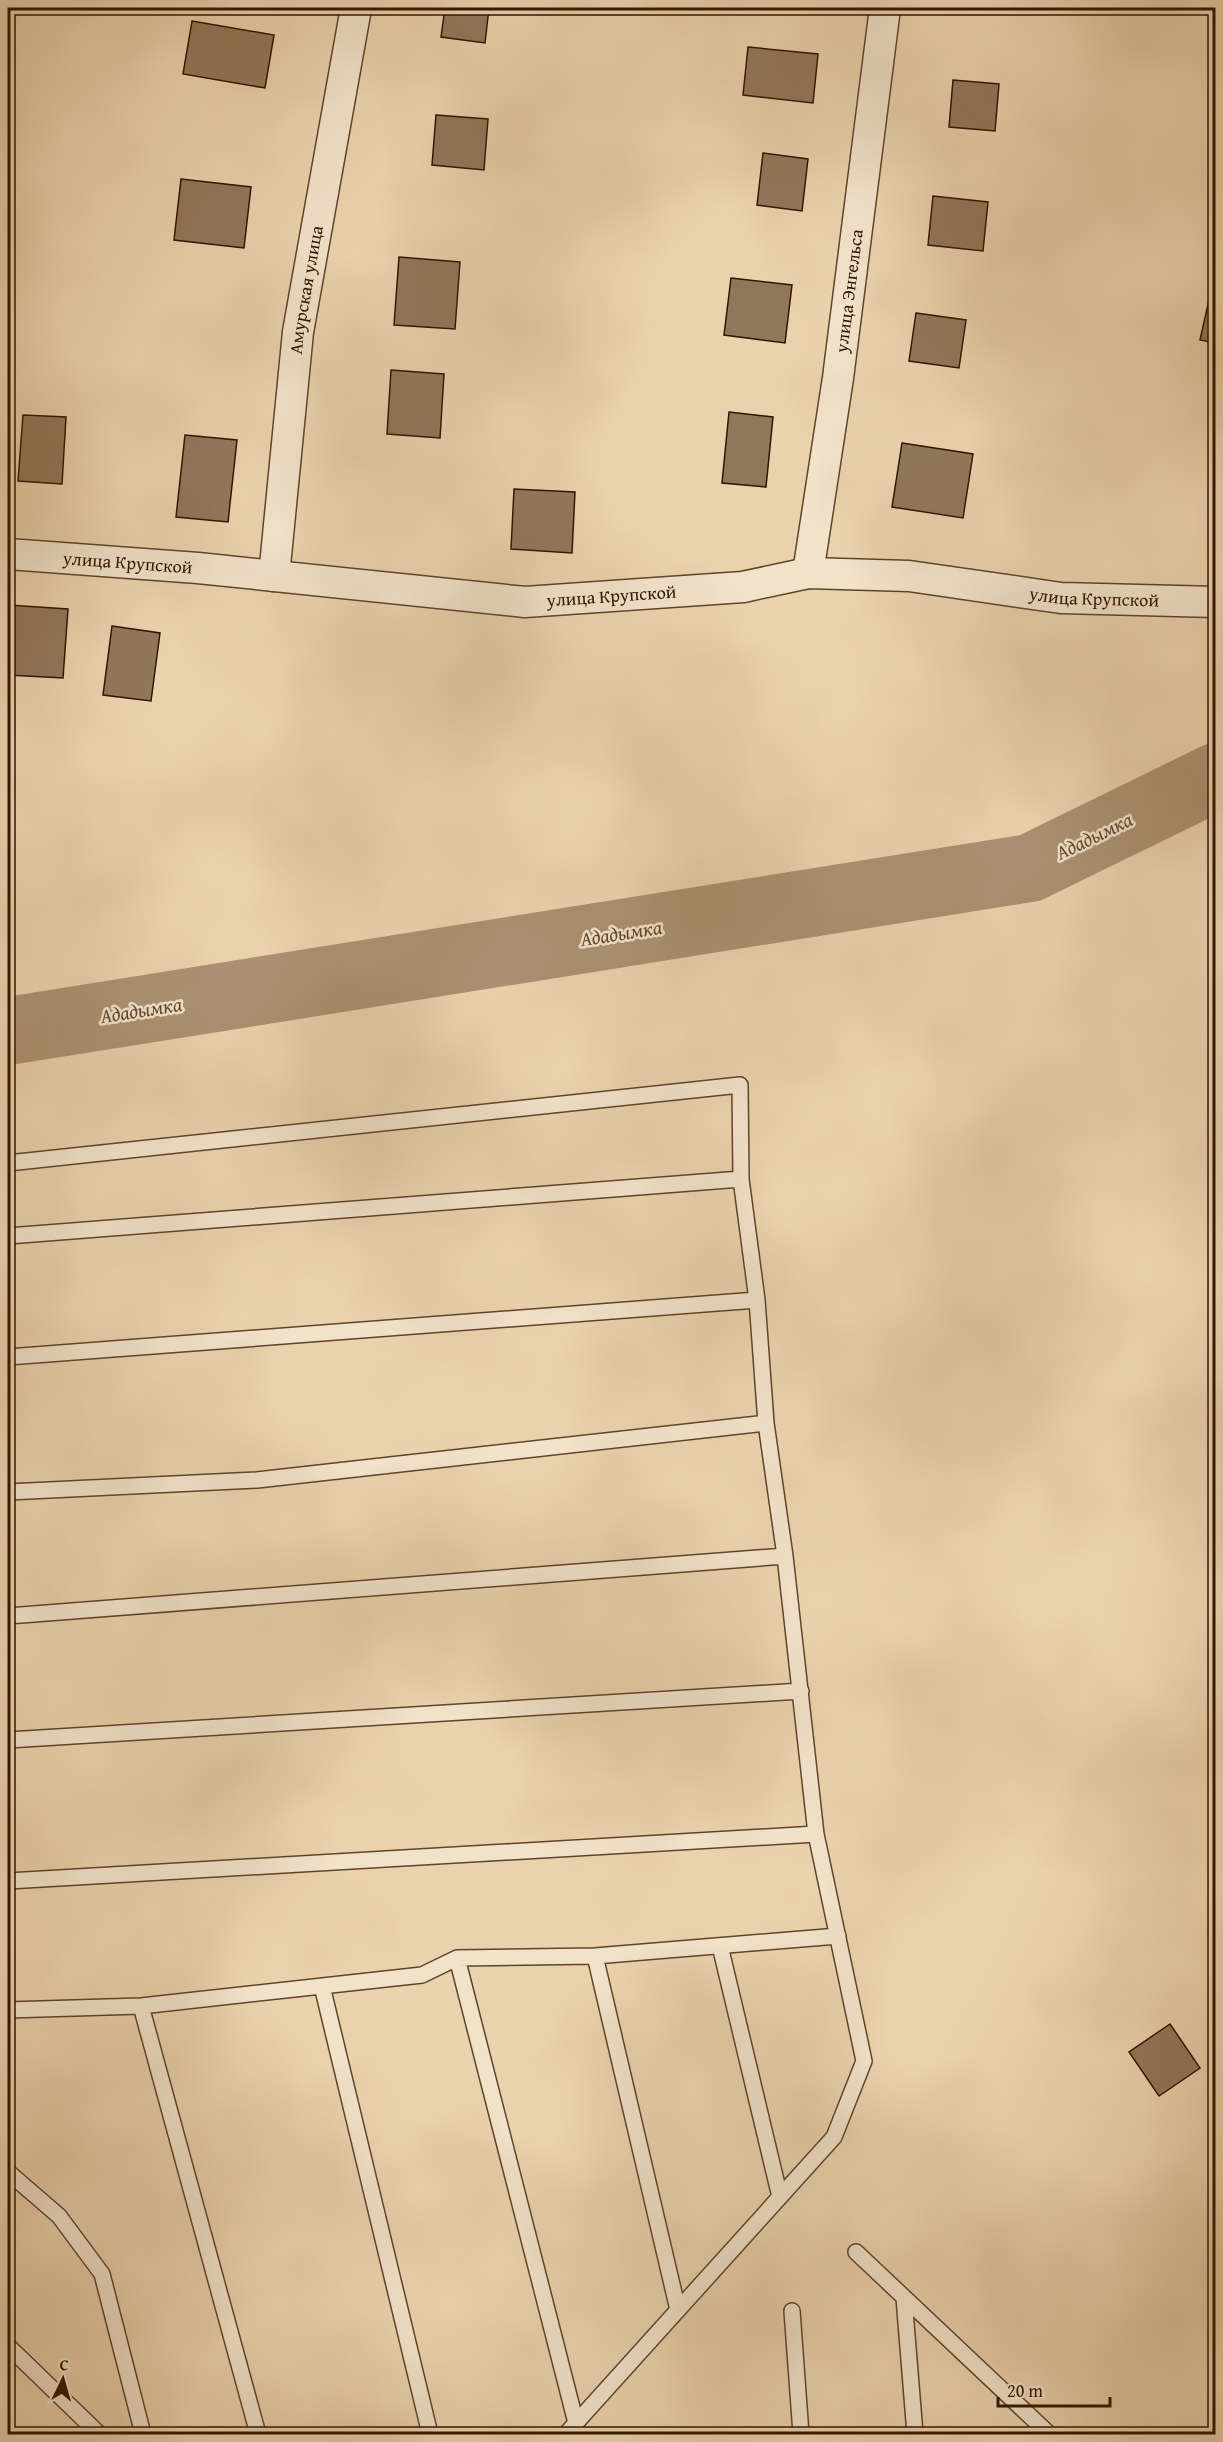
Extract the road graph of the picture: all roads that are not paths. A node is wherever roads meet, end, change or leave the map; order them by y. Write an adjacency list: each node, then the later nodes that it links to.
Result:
1 (356, 8): 5 (street, Амурская улица)
2 (885, 8): 4 (street, улица Энгельса)
3 (8, 554): 5 (street, улица Крупской)
4 (808, 573): 5 (street, улица Крупской); 6 (street, улица Крупской)
5 (274, 576)
6 (1215, 602)
7 (8, 1162): 8 (lane)
8 (741, 1179): 9 (lane); 10 (lane)
9 (8, 1236)
10 (757, 1300): 11 (lane); 12 (lane)
11 (8, 1357)
12 (766, 1423): 13 (lane); 14 (lane)
13 (8, 1492)
14 (785, 1556): 15 (lane); 16 (lane)
15 (8, 1616)
16 (801, 1691): 17 (lane); 18 (lane)
17 (8, 1740)
18 (816, 1834): 19 (lane); 20 (lane)
19 (8, 1881)
20 (838, 1936): 21 (lane); 28 (lane)
21 (720, 1946): 22 (lane); 28 (lane)
22 (596, 1956): 23 (lane); 31 (lane)
23 (457, 1958): 24 (lane); 34 (lane)
24 (322, 1986): 25 (lane); 38 (lane)
25 (141, 2006): 26 (lane); 37 (lane)
26 (8, 2010)
27 (8, 2172): 36 (lane)
28 (780, 2197): 31 (lane)
29 (856, 2252): 30 (lane)
30 (904, 2298): 41 (lane); 42 (lane)
31 (678, 2310): 34 (lane)
32 (792, 2311): 40 (lane)
33 (8, 2346): 35 (lane)
34 (576, 2423): 39 (lane)
35 (99, 2434)
36 (143, 2434)
37 (258, 2434)
38 (430, 2434)
39 (566, 2434)
40 (801, 2434)
41 (915, 2434)
42 (1049, 2434)

